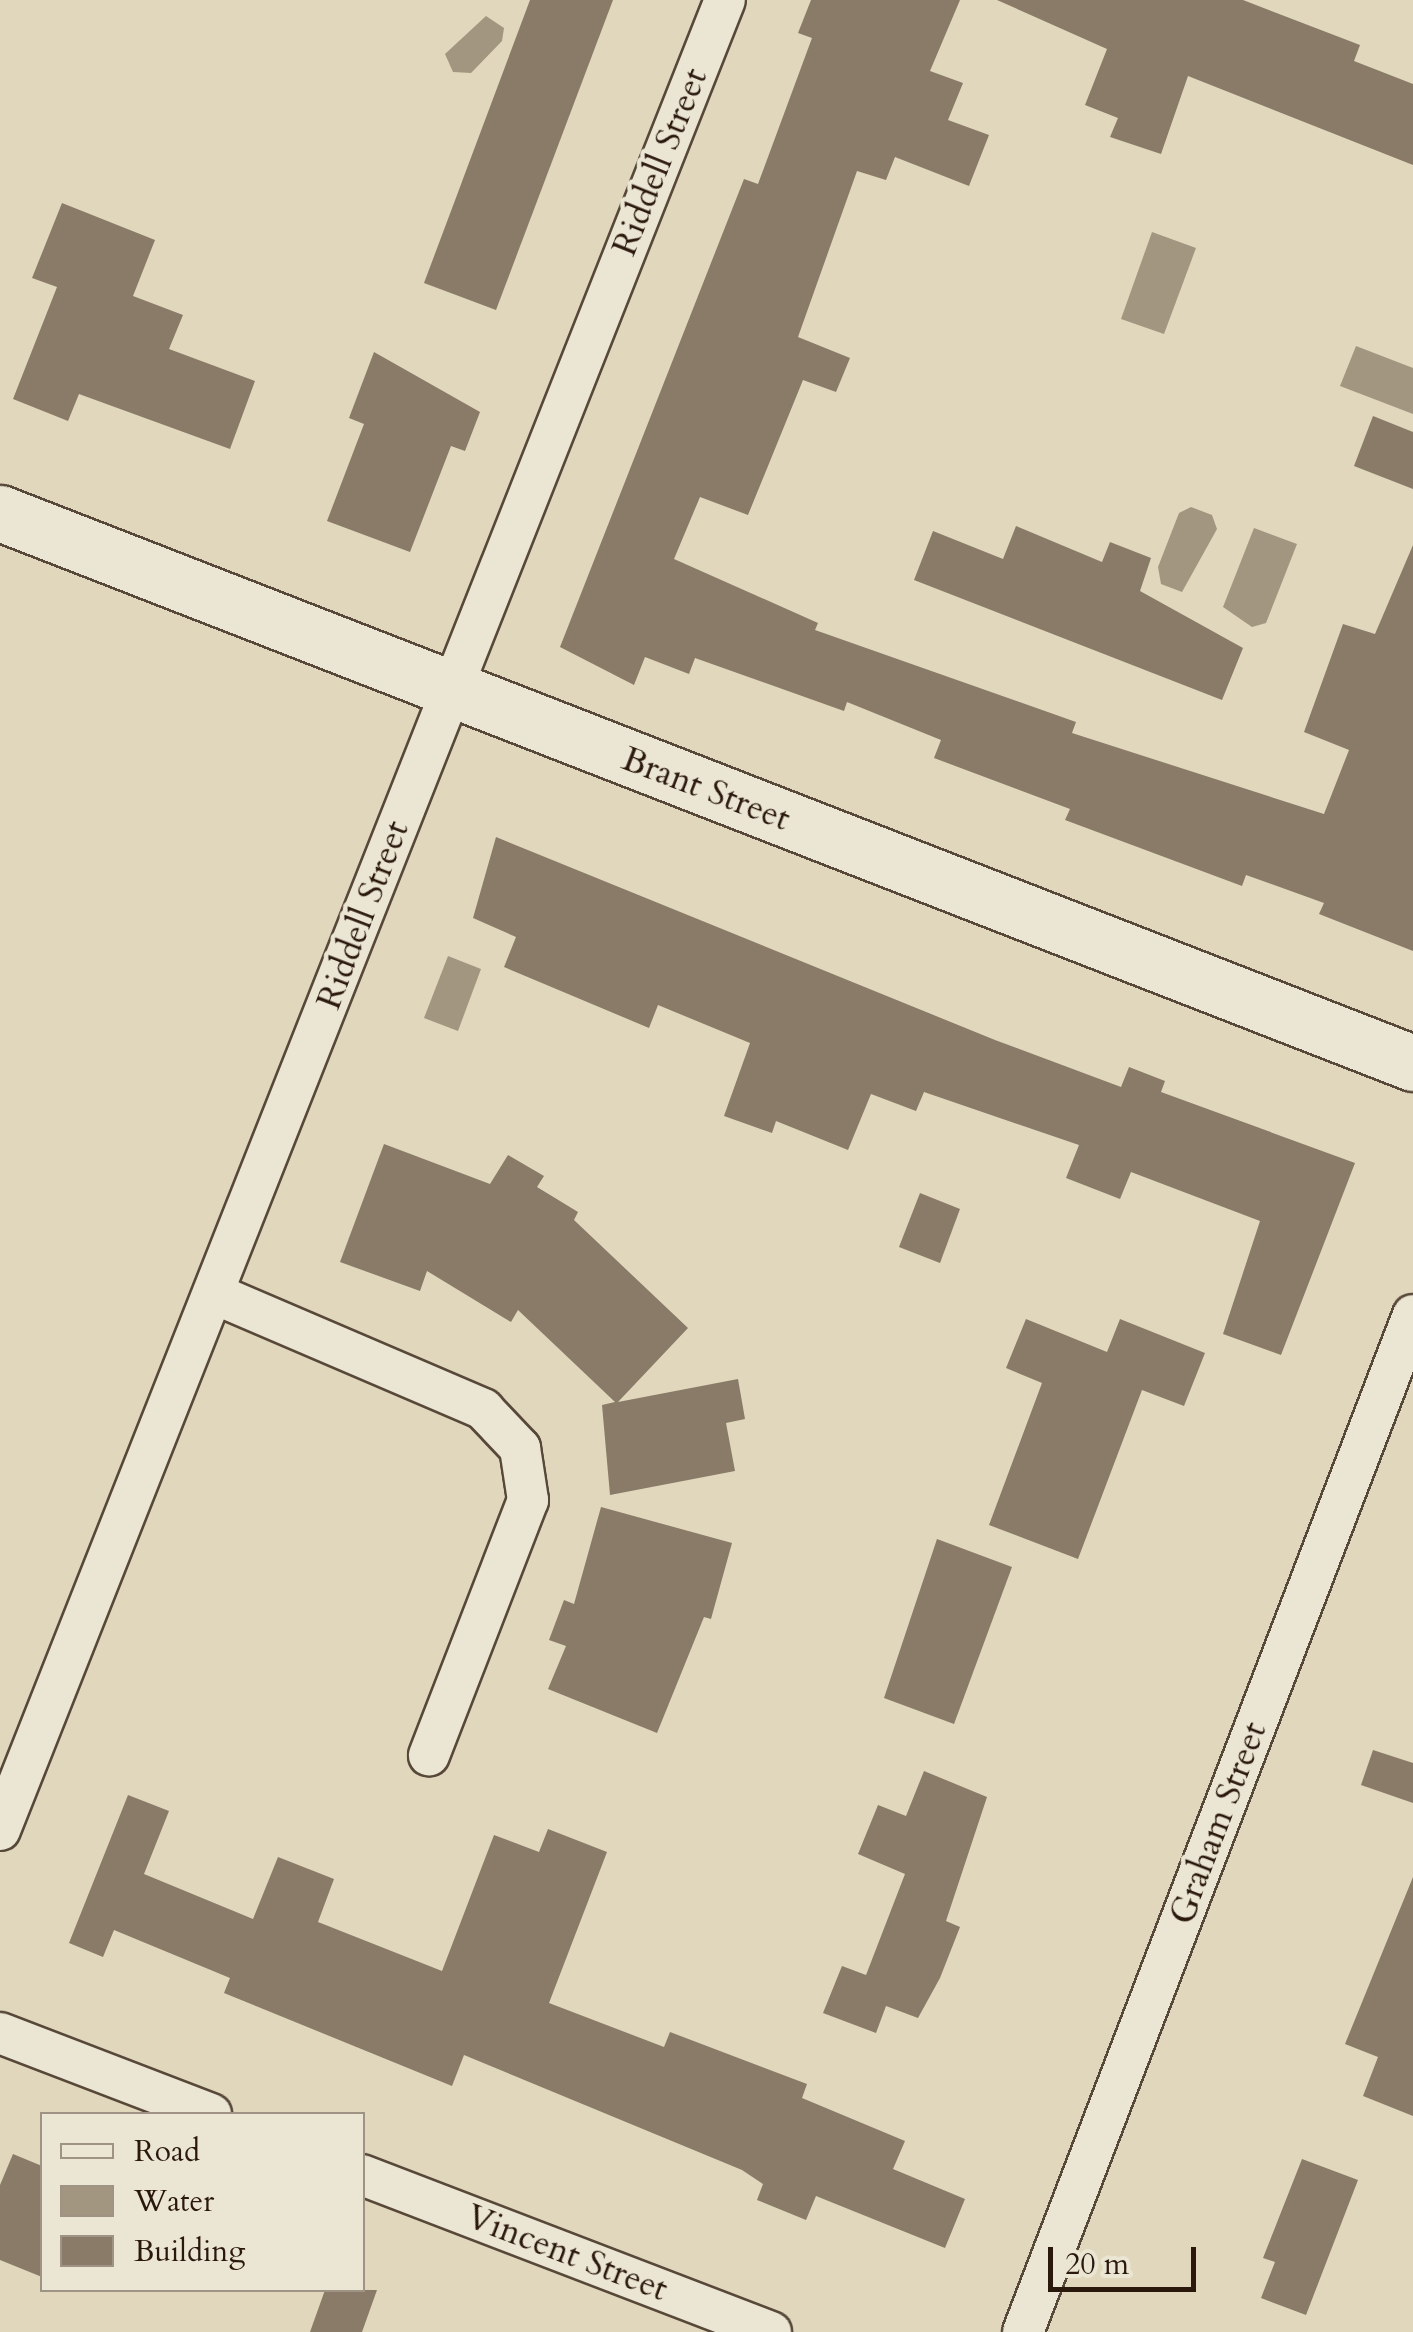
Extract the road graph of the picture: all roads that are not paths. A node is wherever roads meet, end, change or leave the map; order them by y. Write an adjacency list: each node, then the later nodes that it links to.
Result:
1 (724, 0): 3 (street, Riddell Street)
2 (0, 513): 3 (street, Brant Street)
3 (452, 690): 4 (street, Brant Street); 5 (street, Riddell Street)
4 (1413, 1063)
5 (215, 1294): 7 (street); 8 (street, Riddell Street)
6 (1413, 1315): 13 (street, Graham Street)
7 (429, 1756)
8 (0, 1830)
9 (0, 2033): 10 (street)
10 (206, 2112)
11 (365, 2176): 12 (street, Vincent Street)
12 (771, 2332)
13 (1023, 2332)

